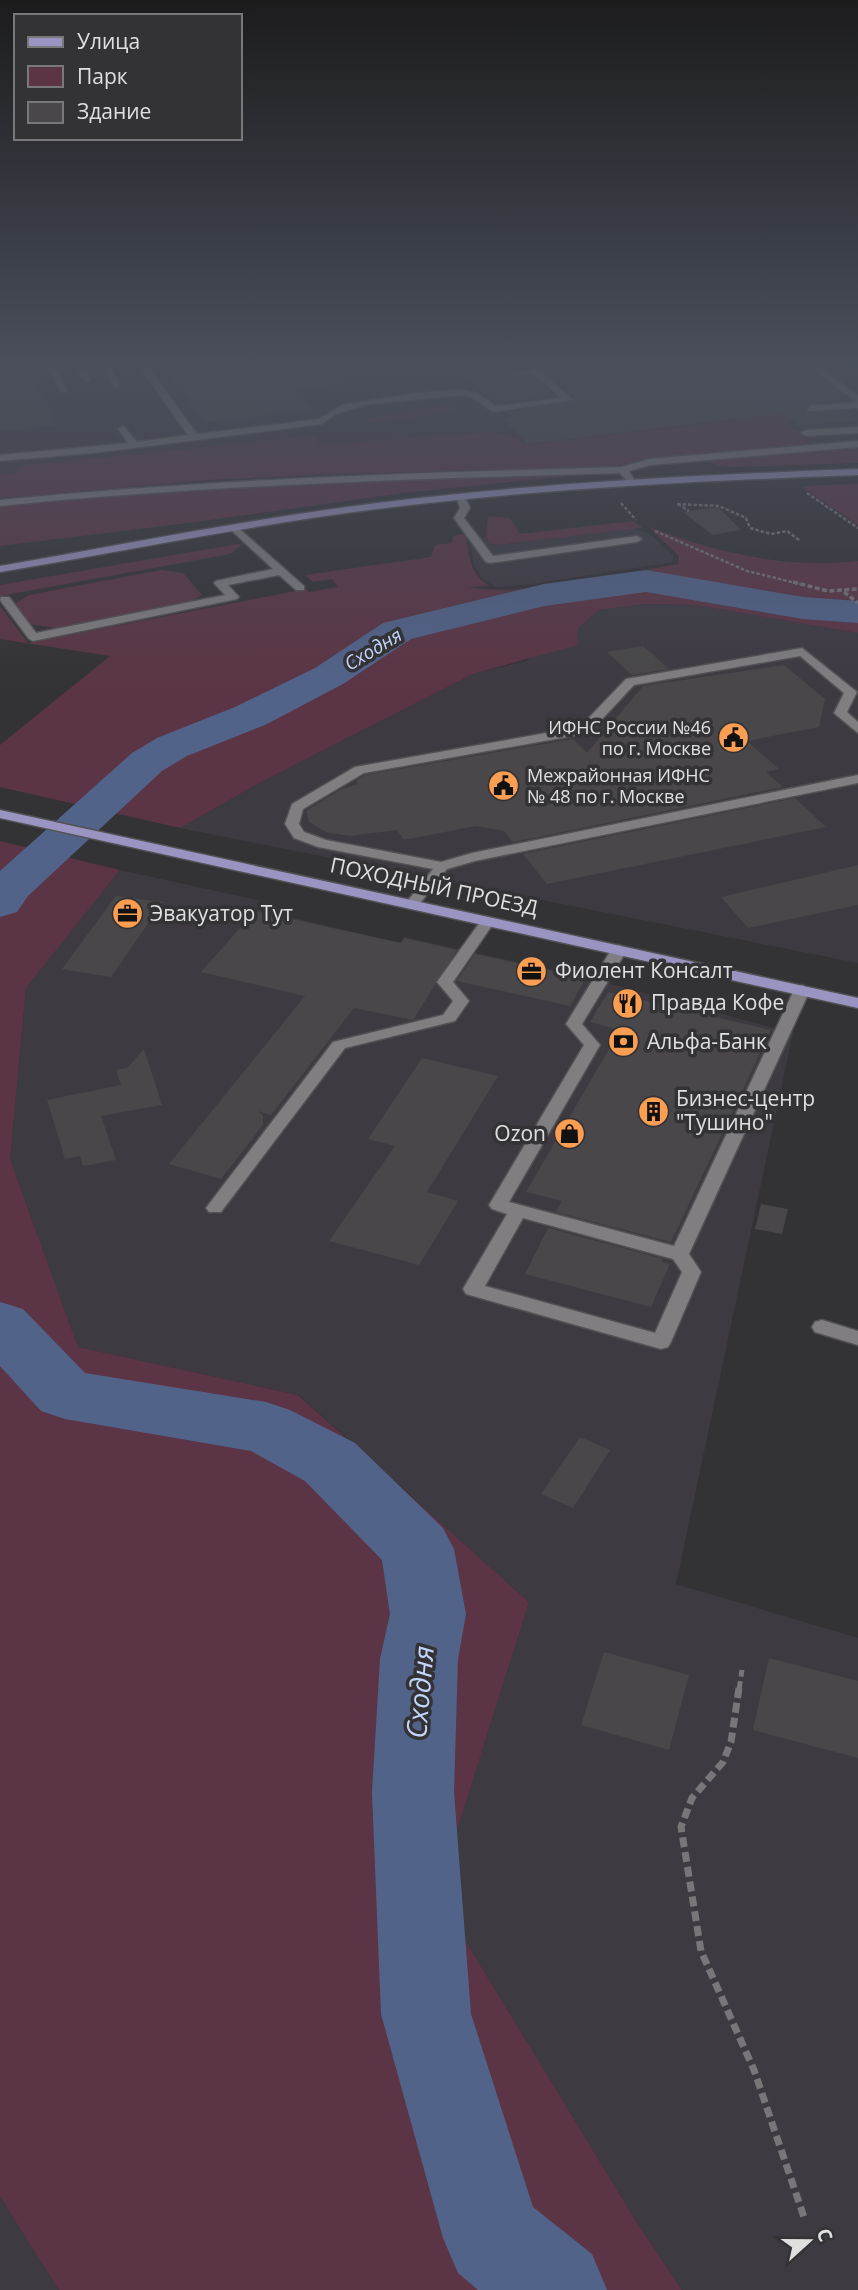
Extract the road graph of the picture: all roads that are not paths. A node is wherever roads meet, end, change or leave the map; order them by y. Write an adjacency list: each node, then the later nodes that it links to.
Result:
1 (532, 473): 6 (lane)
2 (625, 473): 4 (lane)
3 (840, 473): 4 (main road)
4 (631, 483): 5 (main road)
5 (460, 497): 7 (main road); 8 (lane)
6 (0, 503)
7 (235, 528): 9 (main road); 10 (lane)
8 (637, 539)
9 (0, 569)
10 (281, 571): 11 (lane); 12 (lane)
11 (300, 588)
12 (5, 599)
13 (854, 693): 14 (lane); 17 (lane)
14 (858, 729)
15 (858, 779): 17 (lane)
16 (0, 814): 18 (main road, ПОХОДНЫЙ ПРОЕЗД)
17 (442, 866): 18 (lane)
18 (412, 904): 19 (main road, ПОХОДНЫЙ ПРОЕЗД)
19 (488, 921): 20 (main road, ПОХОДНЫЙ ПРОЕЗД); 23 (lane)
20 (620, 950): 21 (main road, ПОХОДНЫЙ ПРОЕЗД); 24 (lane)
21 (802, 990): 22 (main road, ПОХОДНЫЙ ПРОЕЗД); 25 (lane)
22 (858, 1003)
23 (215, 1208)
24 (518, 1211): 25 (lane); 25 (lane)
25 (680, 1254)
26 (822, 1328): 27 (lane)
27 (858, 1338)

